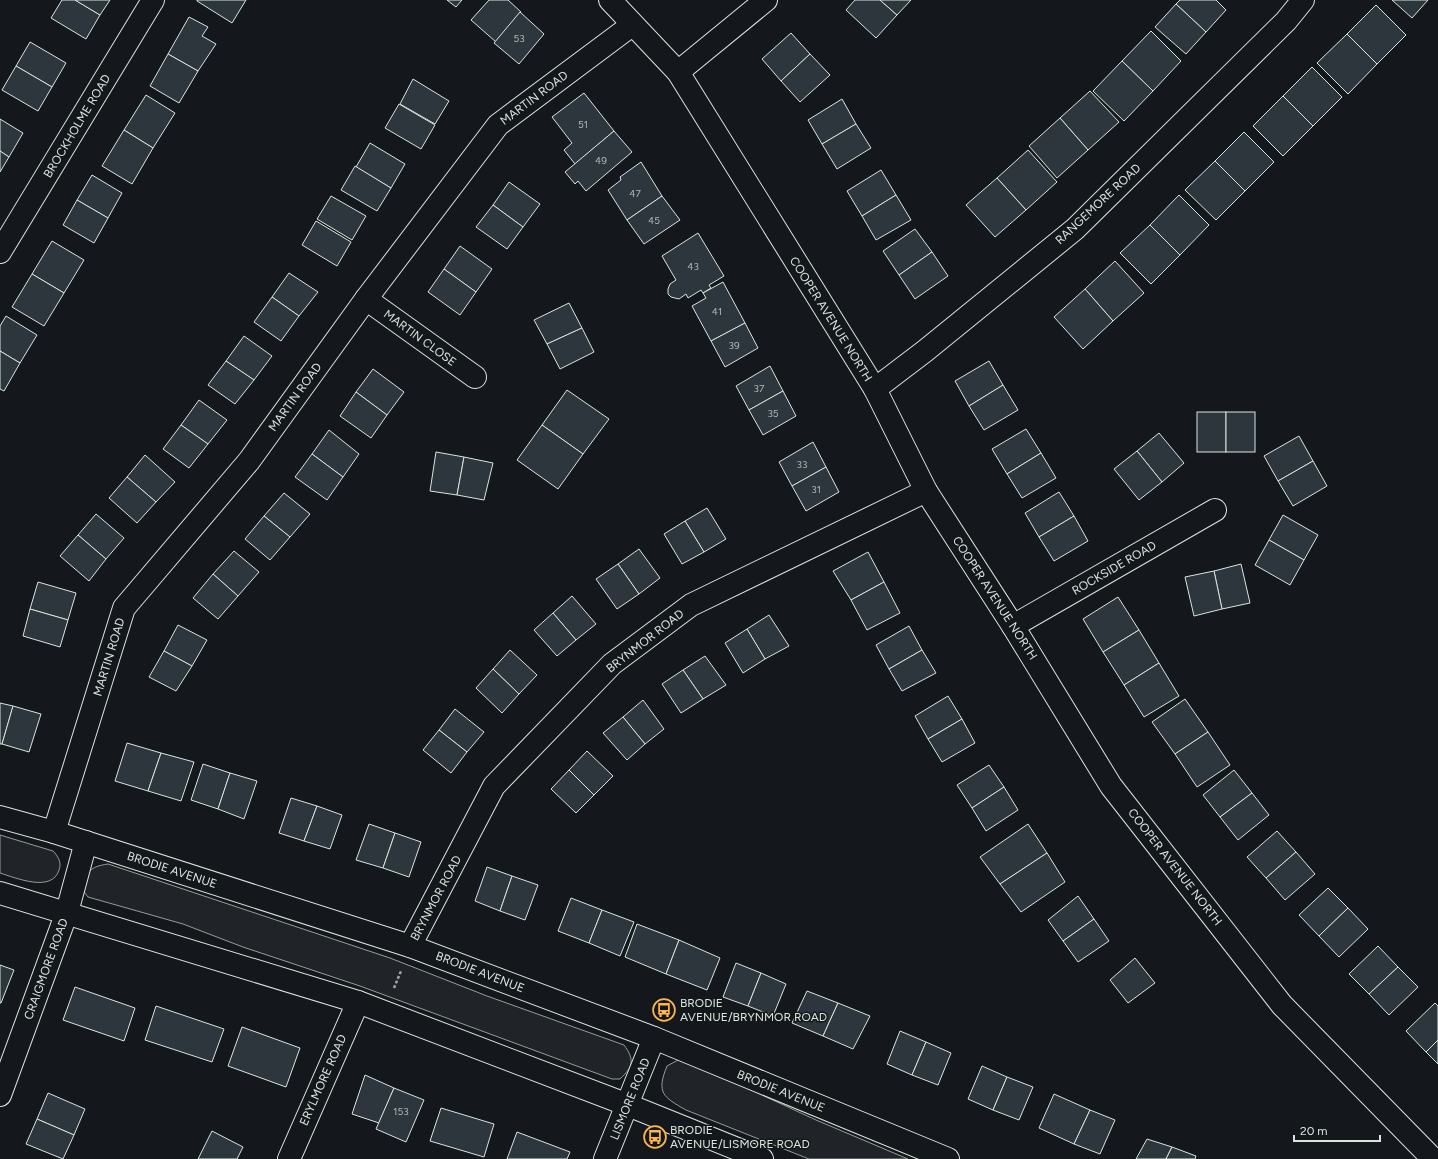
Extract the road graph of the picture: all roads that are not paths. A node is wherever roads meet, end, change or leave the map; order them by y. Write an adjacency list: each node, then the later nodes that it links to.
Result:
1 (153, 0): 7 (street, BROCKHOLME ROAD)
2 (610, 0): 5 (street, COOPER AVENUE NORTH)
3 (766, 0): 6 (street)
4 (1303, 0): 10 (street, RANGEMORE ROAD)
5 (632, 25): 6 (street, COOPER AVENUE NORTH); 8 (street, MARTIN ROAD)
6 (678, 72): 10 (street, COOPER AVENUE NORTH)
7 (0, 252)
8 (366, 299): 9 (street, MARTIN CLOSE); 15 (street, MARTIN ROAD)
9 (474, 377)
10 (875, 389): 11 (street, COOPER AVENUE NORTH)
11 (926, 491): 13 (street, COOPER AVENUE NORTH); 19 (street, BRYNMOR ROAD)
12 (1215, 510): 13 (street, ROCKSIDE ROAD)
13 (1013, 626): 28 (street, COOPER AVENUE NORTH)
14 (0, 817): 15 (street, BRODIE AVENUE)
15 (54, 832): 16 (street, BRODIE AVENUE)
16 (86, 842): 18 (street, CRAIGMORE ROAD); 19 (street, BRODIE AVENUE)
17 (0, 893): 18 (street)
18 (67, 912): 20 (street); 22 (street, CRAIGMORE ROAD)
19 (410, 946): 21 (street, BRODIE AVENUE)
20 (358, 1002): 23 (street); 24 (street, ERYLMORE ROAD)
21 (654, 1038): 23 (street, LISMORE ROAD); 27 (street, BRODIE AVENUE)
22 (0, 1095)
23 (628, 1105): 25 (street, LISMORE ROAD); 26 (street)
24 (289, 1159)
25 (605, 1159)
26 (762, 1159)
27 (948, 1159)
28 (1433, 1159)

